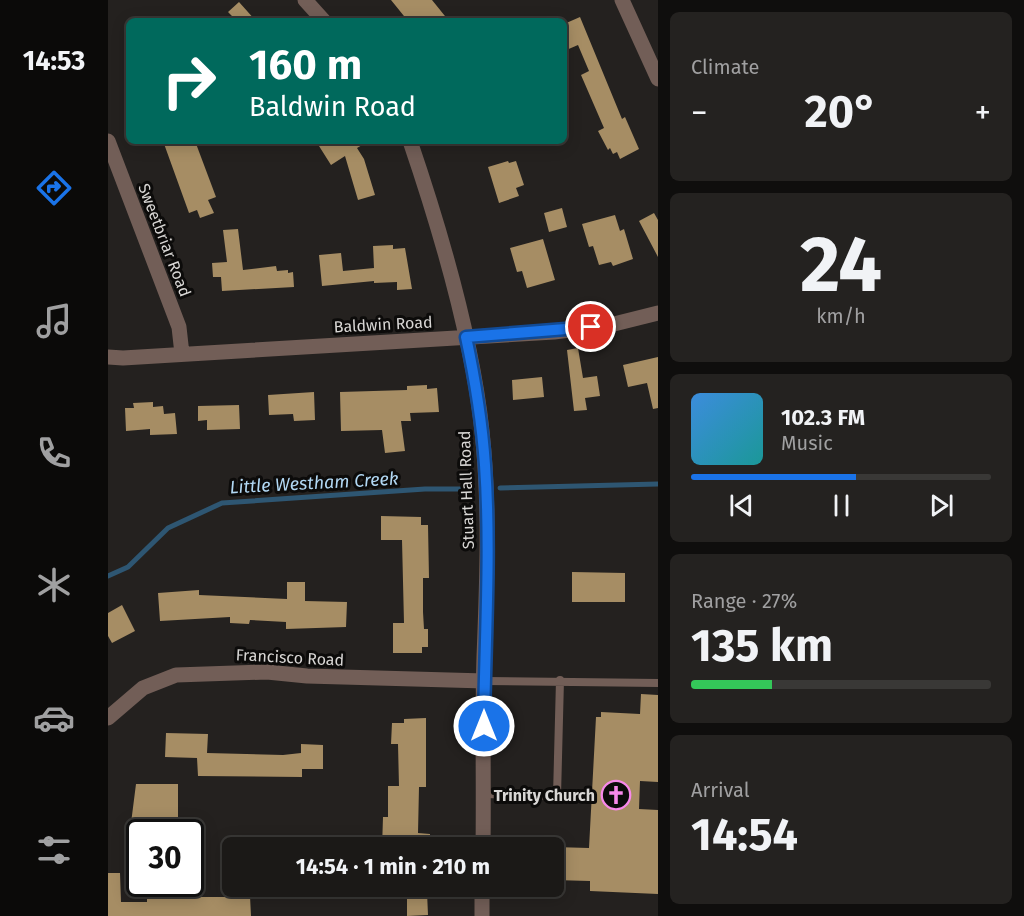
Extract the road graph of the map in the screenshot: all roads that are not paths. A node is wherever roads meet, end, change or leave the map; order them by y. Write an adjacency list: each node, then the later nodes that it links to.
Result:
1 (304, 0): 3 (street)
2 (622, 0): 4 (street)
3 (321, 18)
4 (658, 80)
5 (108, 141): 9 (street, Sweetbriar Road)
6 (411, 144): 8 (street, Stuart Hall Road)
7 (658, 313): 8 (street, Baldwin Road)
8 (466, 337): 9 (street, Baldwin Road); 12 (street, Stuart Hall Road)
9 (182, 354): 10 (street, Baldwin Road)
10 (108, 357)
11 (560, 680): 12 (lane); 13 (lane); 15 (lane)
12 (485, 681): 14 (street, Francisco Road); 15 (street, Stuart Hall Road)
13 (658, 683)
14 (108, 718)
15 (484, 794): 16 (street, Stuart Hall Road)
16 (483, 837)
17 (483, 897): 18 (street)
18 (482, 916)

